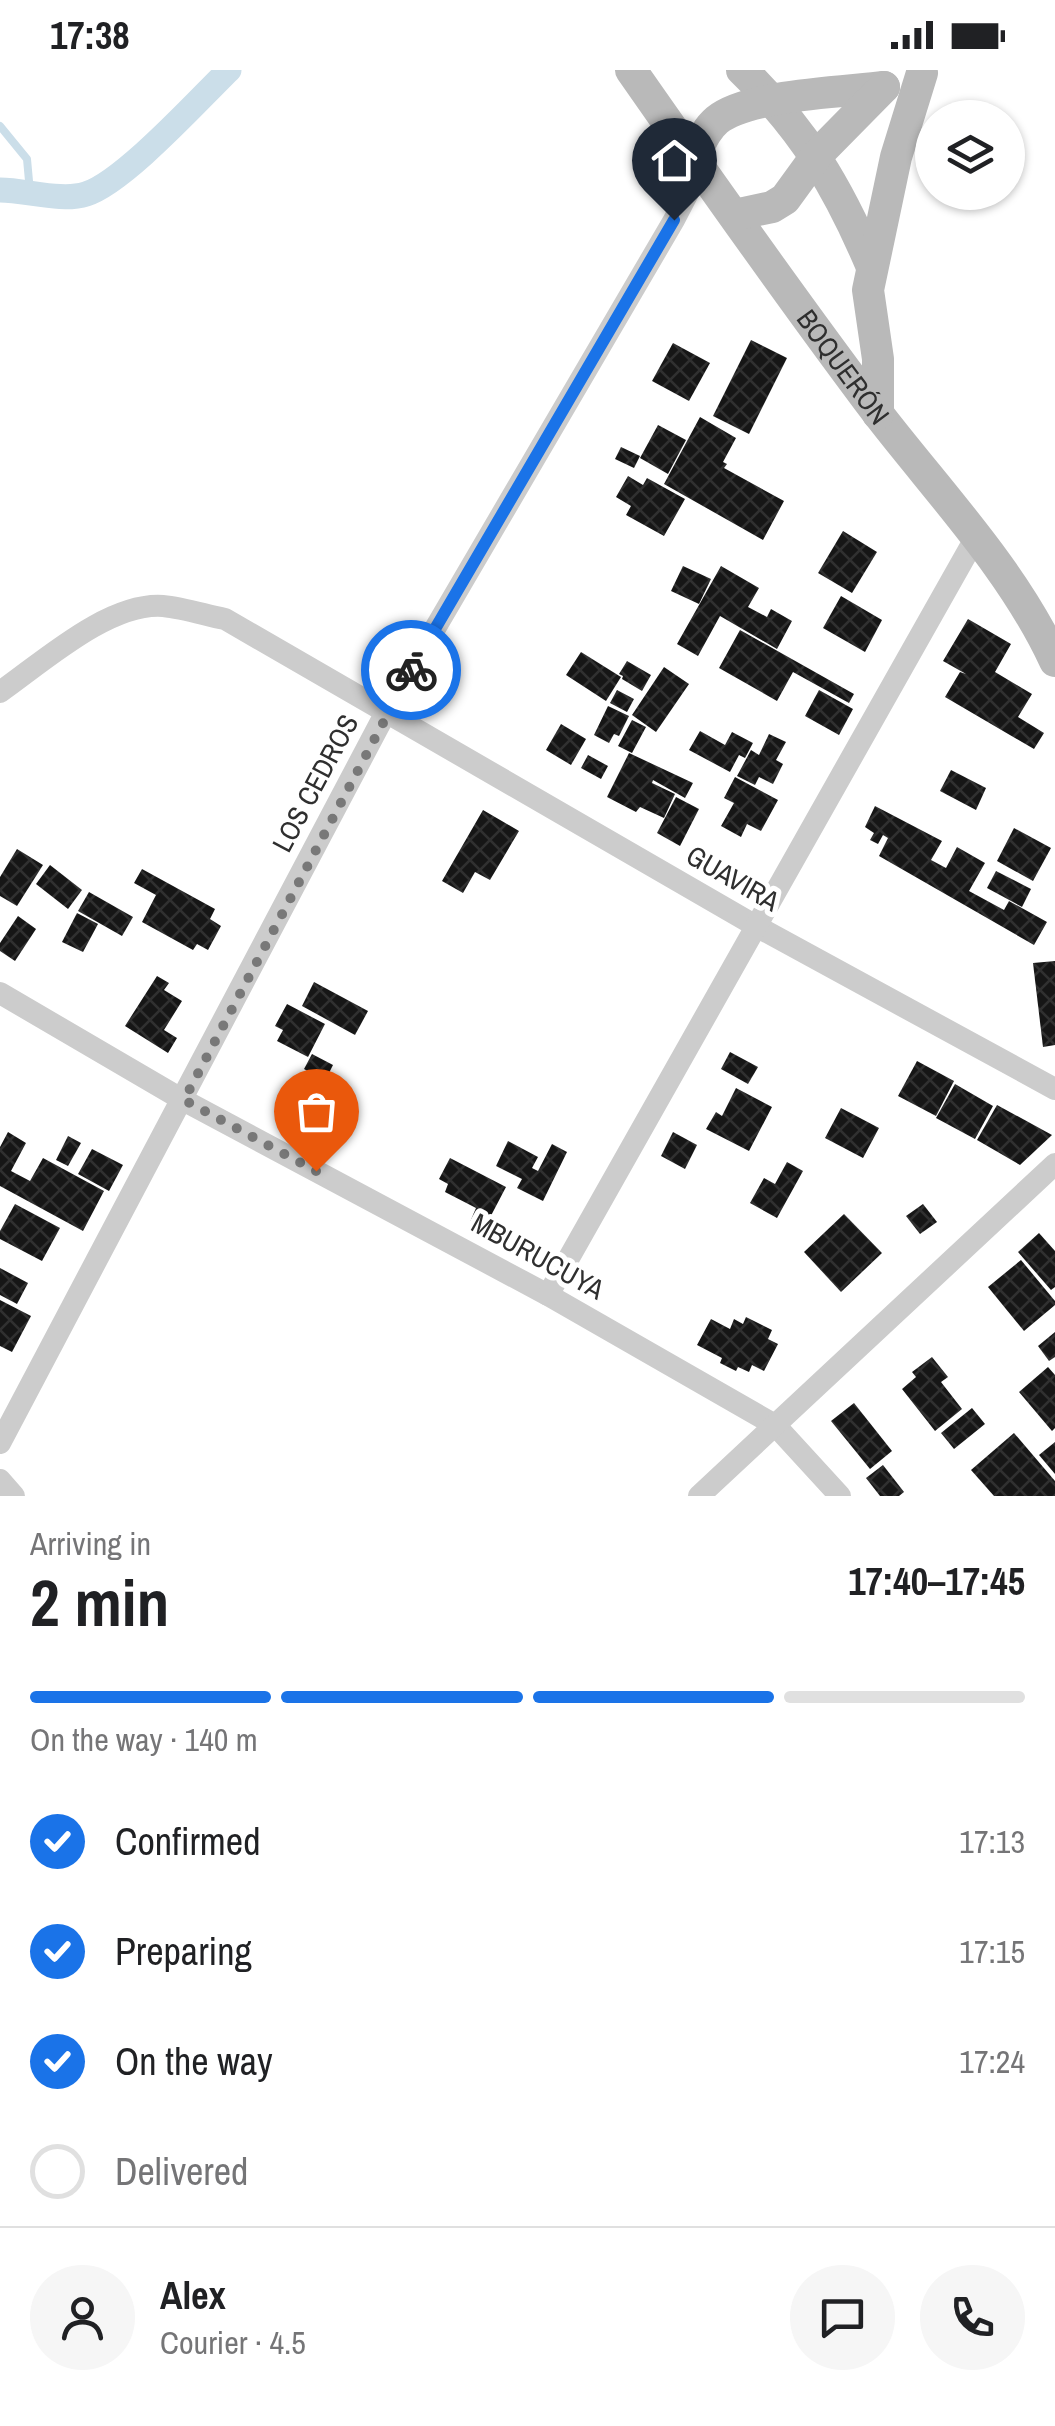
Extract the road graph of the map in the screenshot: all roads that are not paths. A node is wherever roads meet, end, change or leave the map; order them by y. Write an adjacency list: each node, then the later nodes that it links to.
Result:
1 (631, 70): 6 (street, BOQUERÓN)
2 (742, 70): 4 (street)
3 (913, 75): 4 (street); 5 (street); 8 (street)
4 (774, 100): 5 (street); 6 (street)
5 (817, 155): 7 (street); 8 (street)
6 (694, 160): 7 (street, BOQUERÓN); 13 (street, LOS CEDROS)
7 (735, 215): 9 (street, BOQUERÓN)
8 (872, 268): 9 (street)
9 (878, 414): 10 (street, BOQUERÓN)
10 (976, 537): 11 (street, BOQUERÓN); 14 (street)
11 (1055, 661)
12 (0, 692): 13 (street, GUAVIRA)
13 (385, 714): 14 (street, GUAVIRA); 17 (street, LOS CEDROS)
14 (756, 926): 16 (street, GUAVIRA); 19 (street)
15 (0, 993): 17 (street, MBURUCUYA)
16 (1055, 1090)
17 (184, 1100): 19 (street, MBURUCUYA); 21 (street, LOS CEDROS)
18 (1055, 1164): 20 (street)
19 (548, 1295): 20 (street, MBURUCUYA)
20 (775, 1425): 24 (street); 25 (street, MBURUCUYA)
21 (0, 1443)
22 (0, 1480): 23 (street)
23 (14, 1496)
24 (699, 1496)
25 (840, 1496)

